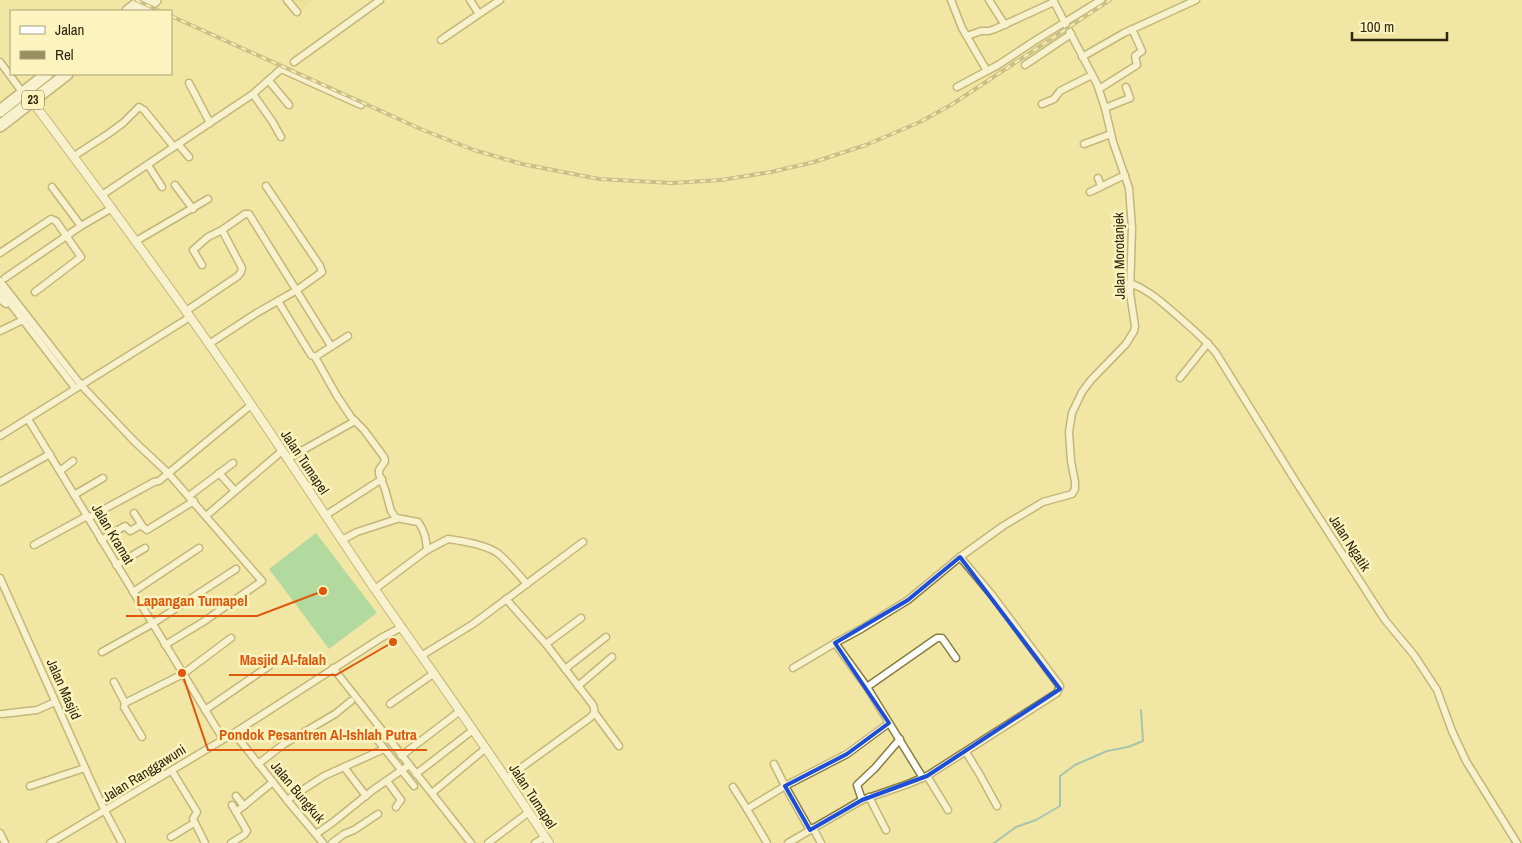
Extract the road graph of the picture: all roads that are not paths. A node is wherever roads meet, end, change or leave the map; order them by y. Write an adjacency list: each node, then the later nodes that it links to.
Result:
1 (143, 0): 12 (highway)
2 (155, 0): 13 (highway)
3 (287, 0): 14 (street)
4 (470, 0): 15 (street)
5 (500, 0): 15 (street)
6 (951, 0): 20 (street)
7 (989, 0): 17 (street)
8 (1100, 0): 16 (street)
9 (1196, 0): 18 (street)
10 (377, 1): 24 (street)
11 (1053, 1): 16 (street, Jalan Morotanjek); 17 (street)
12 (129, 10)
13 (143, 10)
14 (298, 12)
15 (479, 14): 21 (street)
16 (1064, 22): 19 (street, Jalan Morotanjek); 26 (street)
17 (1005, 25): 20 (street)
18 (1131, 29): 22 (street); 36 (street)
19 (1071, 34): 22 (street, Jalan Morotanjek); 25 (street)
20 (967, 36): 26 (street)
21 (441, 40)
22 (1082, 56): 31 (street, Jalan Morotanjek)
23 (0, 62): 27 (street)
24 (294, 62)
25 (1025, 65)
26 (986, 71): 34 (street)
27 (10, 75)
28 (10, 75): 38 (street)
29 (46, 75): 38 (highway, 23)
30 (65, 75): 38 (highway, 23)
31 (1092, 75): 36 (street, Jalan Morotanjek); 40 (street)
32 (269, 81): 37 (street); 39 (street); 41 (street)
33 (189, 83): 44 (street)
34 (957, 87)
35 (1126, 87): 42 (street)
36 (1099, 89): 42 (street, Jalan Morotanjek)
37 (253, 94): 44 (street); 47 (street)
38 (27, 97): 43 (highway, 23); 45 (highway, 23); 50 (street, Jalan Tumapel)
39 (361, 104)
40 (1042, 104)
41 (288, 106)
42 (1105, 108): 46 (street, Jalan Morotanjek)
43 (0, 111)
44 (210, 123): 49 (street)
45 (0, 126)
46 (1111, 134): 48 (street); 53 (street, Jalan Morotanjek)
47 (282, 137)
48 (1084, 144)
49 (176, 145): 50 (street); 51 (street); 52 (street)
50 (74, 156): 61 (street, Jalan Tumapel)
51 (189, 157)
52 (148, 165): 59 (street); 61 (street)
53 (1126, 174): 57 (street); 72 (street, Jalan Morotanjek)
54 (1098, 178): 57 (street)
55 (175, 185): 64 (street)
56 (266, 186): 74 (street)
57 (1101, 186): 60 (street)
58 (52, 187): 65 (street)
59 (162, 187)
60 (1090, 192)
61 (102, 195): 63 (street, Jalan Tumapel)
62 (208, 199): 64 (street)
63 (112, 208): 65 (street); 68 (street, Jalan Tumapel)
64 (193, 209): 68 (street)
65 (81, 226): 67 (street)
66 (222, 230): 70 (street); 74 (street); 79 (street)
67 (66, 236): 69 (street); 71 (street); 75 (street)
68 (136, 241): 79 (street, Jalan Tumapel)
69 (0, 253)
70 (202, 265)
71 (3, 279): 77 (street)
72 (1130, 283): 83 (street, Jalan Ngatik); 120 (street, Jalan Morotanjek)
73 (0, 290): 77 (street)
74 (297, 290): 78 (street); 85 (street)
75 (35, 292)
76 (0, 299): 77 (street)
77 (12, 301): 80 (street); 88 (street)
78 (278, 301): 84 (street); 86 (street)
79 (188, 314): 84 (street, Jalan Tumapel); 88 (street)
80 (23, 320): 81 (street); 88 (street)
81 (0, 331)
82 (348, 336): 85 (street)
83 (1208, 343): 87 (street); 219 (street, Jalan Ngatik)
84 (209, 344): 89 (street, Jalan Tumapel)
85 (331, 346): 86 (street)
86 (315, 357): 91 (street)
87 (1180, 378)
88 (78, 387): 90 (street); 99 (street)
89 (251, 405): 93 (street, Jalan Tumapel); 99 (street)
90 (28, 419): 92 (street); 94 (street, Jalan Kramat)
91 (355, 421): 95 (street); 102 (street)
92 (0, 436)
93 (282, 451): 95 (street, Jalan Tumapel); 104 (street)
94 (50, 454): 98 (street, Jalan Kramat); 103 (street)
95 (287, 458): 109 (street, Jalan Tumapel)
96 (73, 461): 98 (street)
97 (233, 463): 100 (street)
98 (60, 471): 105 (street, Jalan Kramat)
99 (168, 472): 106 (street); 110 (street)
100 (219, 473): 104 (street); 106 (street)
101 (103, 478): 105 (street)
102 (382, 479): 109 (street); 111 (street)
103 (0, 482)
104 (236, 491): 108 (street)
105 (74, 495): 110 (street, Jalan Kramat)
106 (191, 500): 108 (street); 112 (street)
107 (134, 513): 112 (street)
108 (206, 516): 134 (street)
109 (326, 516): 114 (street, Jalan Tumapel)
110 (88, 517): 113 (street, Jalan Kramat); 116 (street)
111 (397, 519): 114 (street); 119 (street)
112 (142, 525): 113 (street)
113 (101, 540): 121 (street, Jalan Kramat)
114 (342, 540): 125 (street, Jalan Tumapel)
115 (583, 542): 124 (street)
116 (34, 545)
117 (145, 548): 121 (street)
118 (199, 548): 126 (street)
119 (427, 550): 124 (street); 125 (street)
120 (960, 557): 133 (street); 167 (street)
121 (116, 565): 126 (street, Jalan Kramat)
122 (236, 569): 129 (street)
123 (0, 578): 149 (street, Jalan Masjid)
124 (527, 584): 127 (street)
125 (375, 589): 130 (street, Jalan Tumapel)
126 (133, 592): 129 (street, Jalan Kramat)
127 (506, 599): 135 (street); 137 (street)
128 (581, 618): 135 (street)
129 (152, 624): 134 (street, Jalan Kramat); 136 (street)
130 (402, 627): 137 (street, Jalan Tumapel); 143 (street, Jalan Ranggawuni)
131 (606, 637): 142 (street)
132 (231, 638): 144 (street)
133 (834, 643): 141 (street); 148 (street)
134 (164, 644): 144 (street, Jalan Kramat)
135 (546, 644): 142 (street)
136 (102, 652)
137 (421, 656): 145 (street, Jalan Tumapel)
138 (612, 658): 147 (street)
139 (956, 658): 148 (street)
140 (269, 666): 153 (street)
141 (793, 668)
142 (565, 669): 147 (street)
143 (330, 670): 159 (street, Jalan Ranggawuni); 168 (street)
144 (183, 674): 151 (street); 153 (street, Jalan Kramat)
145 (433, 674): 152 (street); 154 (street, Jalan Tumapel)
146 (114, 682): 151 (street)
147 (578, 686): 155 (street)
148 (867, 687): 157 (street)
149 (55, 702): 156 (street); 172 (street, Jalan Masjid)
150 (351, 702): 169 (street)
151 (125, 703): 160 (street)
152 (390, 704)
153 (205, 710): 162 (street, Jalan Kramat)
154 (460, 711): 158 (street, Jalan Tumapel); 168 (street)
155 (594, 712): 164 (street); 177 (street)
156 (2, 714)
157 (890, 723): 163 (street); 182 (street)
158 (474, 730): 165 (street, Jalan Tumapel); 175 (street)
159 (234, 733): 162 (street, Jalan Ranggawuni); 169 (street, Jalan Bungkuk)
160 (142, 737)
161 (375, 737): 166 (street)
162 (223, 739): 174 (street, Jalan Ranggawuni)
163 (900, 739): 176 (street); 187 (street)
164 (619, 746)
165 (486, 748): 177 (street, Jalan Tumapel); 184 (street)
166 (384, 749): 171 (street); 173 (street)
167 (966, 752): 176 (street); 191 (street)
168 (401, 756): 173 (street)
169 (258, 764): 179 (street, Jalan Bungkuk)
170 (774, 764): 182 (street)
171 (344, 767): 186 (street); 188 (street)
172 (86, 768): 180 (street); 195 (street, Jalan Masjid)
173 (406, 768): 175 (street); 178 (street); 181 (street)
174 (172, 771): 195 (street, Jalan Ranggawuni); 199 (street)
175 (416, 774): 184 (street)
176 (925, 777): 187 (street); 194 (street)
177 (506, 778): 197 (street, Jalan Tumapel)
178 (387, 781): 186 (street); 192 (street)
179 (273, 782): 188 (street, Jalan Bungkuk); 190 (street)
180 (30, 786)
181 (414, 786)
182 (785, 786): 193 (street); 200 (street)
183 (733, 787): 193 (street)
184 (432, 793): 213 (street)
185 (236, 796): 190 (street)
186 (366, 796): 203 (street)
187 (865, 799): 200 (street); 201 (street)
188 (287, 800): 203 (street, Jalan Bungkuk)
189 (232, 805): 196 (street)
190 (244, 806): 196 (street)
191 (997, 806)
192 (396, 807)
193 (746, 809): 216 (street)
194 (948, 810)
195 (105, 811): 207 (street, Jalan Ranggawuni); 208 (street, Jalan Masjid)
196 (236, 812): 210 (street)
197 (529, 812): 205 (street, Jalan Tumapel); 214 (street)
198 (378, 814): 212 (street)
199 (194, 823): 204 (street); 209 (street)
200 (812, 829): 217 (street); 218 (street)
201 (886, 830)
202 (0, 833): 206 (street)
203 (316, 834): 211 (street, Jalan Bungkuk)
204 (171, 837)
205 (547, 840): 215 (street)
206 (6, 843)
207 (50, 843)
208 (122, 843)
209 (205, 843)
210 (231, 843)
211 (323, 843)
212 (332, 843)
213 (472, 843)
214 (488, 843)
215 (535, 843)
216 (767, 843)
217 (788, 843)
218 (821, 843)
219 (1517, 843)

